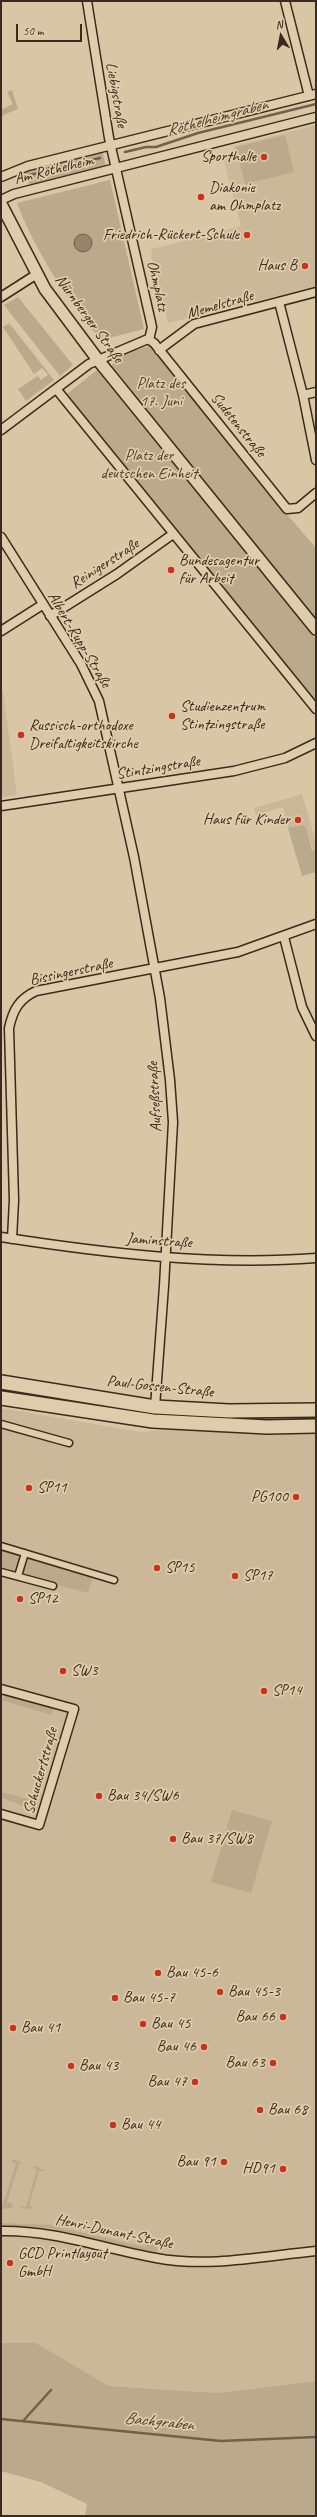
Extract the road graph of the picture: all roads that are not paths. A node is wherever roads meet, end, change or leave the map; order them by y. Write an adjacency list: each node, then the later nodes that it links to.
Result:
1 (87, 1): 5 (street, Liebigstraße)
2 (285, 1): 3 (street)
3 (312, 95): 5 (street, Am Röthelheim)
4 (316, 117): 6 (street, Am Röthelheim)
5 (111, 145): 6 (street, Am Röthelheim); 7 (street, Am Röthelheim)
6 (116, 169): 8 (street, Am Röthelheim); 14 (street, Ohmplatz)
7 (1, 177)
8 (1, 200)
9 (1, 204): 10 (street, Nürnberger Straße)
10 (38, 274): 12 (street); 16 (street, Nürnberger Straße)
11 (316, 292): 13 (street, Memelstraße)
12 (1, 297)
13 (279, 302): 15 (street, Memelstraße); 19 (street)
14 (149, 340): 15 (street); 16 (street)
15 (159, 350): 22 (street, Sudetenstraße)
16 (98, 360): 17 (street); 27 (street, Nürnberger Straße)
17 (57, 390): 20 (street); 23 (street)
18 (316, 392): 19 (street)
19 (303, 394): 21 (street)
20 (1, 430)
21 (316, 460)
22 (316, 493)
23 (173, 534): 26 (street, Reinigerstraße); 29 (street)
24 (1, 537): 25 (street, Albert-Rupp-Straße)
25 (42, 605): 26 (street, Albert-Rupp-Straße); 28 (street)
26 (50, 616): 31 (street, Albert-Rupp-Straße)
27 (316, 629)
28 (1, 631)
29 (316, 709)
30 (316, 743): 31 (street, Stintzingstraße)
31 (119, 789): 32 (street, Stintzingstraße); 35 (street, Aufseßstraße)
32 (1, 806)
33 (316, 924): 34 (street, Bissingerstraße)
34 (284, 937): 35 (street, Bissingerstraße); 36 (street)
35 (154, 970): 38 (street, Bissingerstraße); 39 (street, Aufseßstraße)
36 (316, 1036)
37 (1, 1237): 38 (street, Jaminstraße)
38 (12, 1239): 39 (street, Jaminstraße)
39 (166, 1256): 40 (street, Jaminstraße); 43 (street, Aufseßstraße)
40 (316, 1258)
41 (1, 1382): 43 (main road, Paul-Gossen-Straße)
42 (1, 1398): 46 (main road, Paul-Gossen-Straße)
43 (155, 1406): 44 (main road, Paul-Gossen-Straße)
44 (316, 1410)
45 (1, 1424): 47 (street)
46 (316, 1426)
47 (69, 1442)
48 (1, 1546): 49 (street)
49 (25, 1553): 51 (street); 52 (street)
50 (1, 1572): 51 (street)
51 (18, 1576): 53 (street)
52 (114, 1580)
53 (53, 1586)
54 (1, 1689): 55 (street, Schuckertstraße)
55 (1, 1814)
56 (1, 2230): 57 (street, Henri-Dunant-Straße)
57 (316, 2251)

